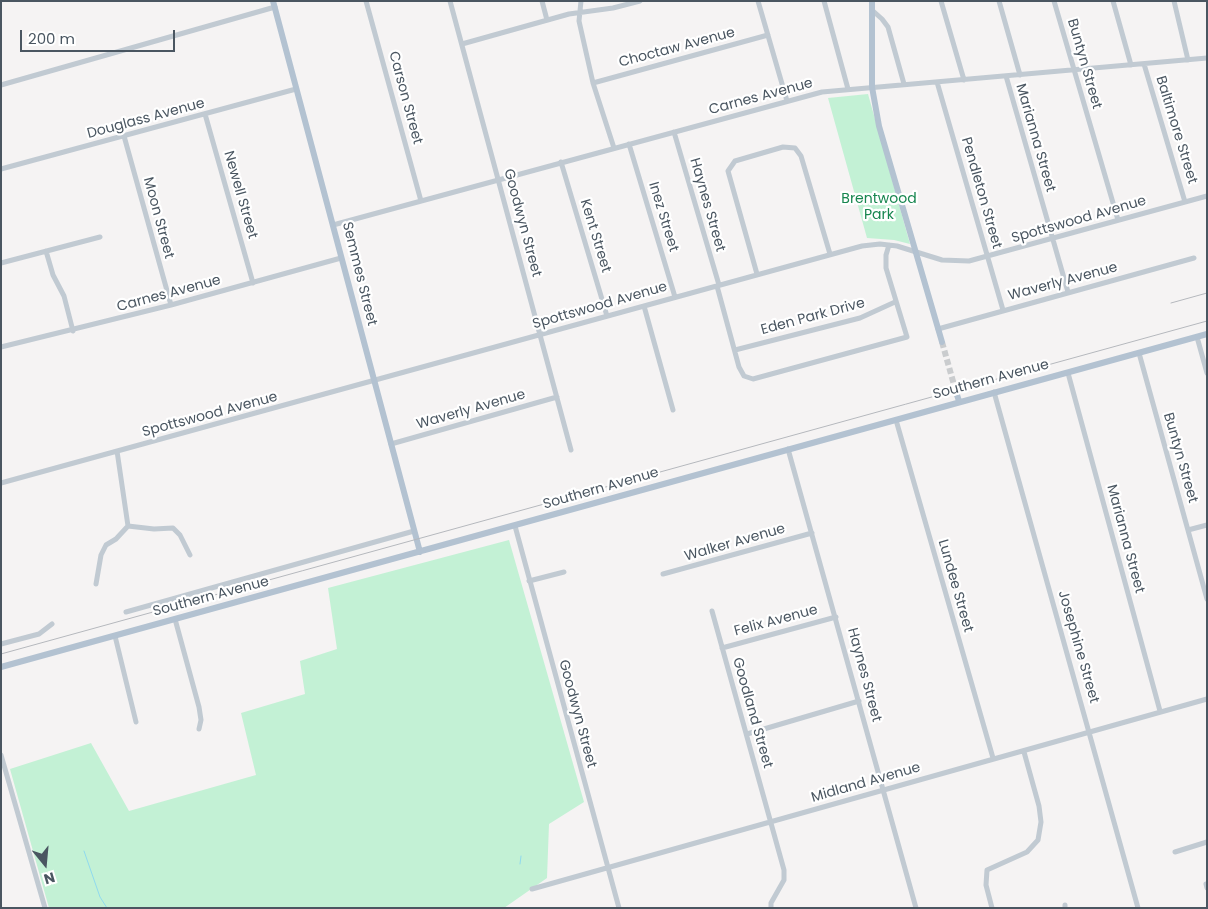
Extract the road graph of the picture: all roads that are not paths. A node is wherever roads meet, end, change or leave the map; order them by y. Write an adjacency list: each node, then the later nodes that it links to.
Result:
1 (366, 1): 45 (street, Carson Street)
2 (450, 1): 19 (street, Goodwyn Street)
3 (542, 1): 17 (street)
4 (581, 1): 16 (street)
5 (640, 1): 16 (street)
6 (758, 1): 18 (street)
7 (824, 1): 34 (street)
8 (872, 1): 15 (main road)
9 (941, 1): 27 (street)
10 (999, 1): 25 (street, Marianna Street)
11 (1054, 1): 24 (street, Buntyn Street)
12 (1113, 1): 23 (street)
13 (1174, 1): 21 (street)
14 (274, 4): 31 (street); 33 (main road, Semmes Street)
15 (873, 11): 30 (street); 32 (main road)
16 (579, 12): 17 (street); 29 (street)
17 (547, 20): 19 (street)
18 (768, 35): 29 (street, Choctaw Avenue); 35 (street)
19 (462, 44): 43 (street, Goodwyn Street)
20 (1207, 58): 21 (street, Carnes Avenue)
21 (1188, 60): 22 (street, Carnes Avenue)
22 (1144, 64): 23 (street, Carnes Avenue); 46 (street, Baltimore Street)
23 (1131, 65): 24 (street, Carnes Avenue)
24 (1074, 70): 25 (street, Carnes Avenue); 47 (street, Buntyn Street)
25 (1020, 75): 26 (street, Carnes Avenue)
26 (1006, 76): 27 (street, Carnes Avenue); 50 (street, Marianna Street)
27 (964, 80): 28 (street, Carnes Avenue)
28 (937, 82): 30 (street, Carnes Avenue); 56 (street, Pendleton Street)
29 (593, 83): 40 (street)
30 (904, 84): 32 (street, Carnes Avenue)
31 (1, 85)
32 (872, 87): 34 (street, Carnes Avenue); 53 (main road)
33 (296, 89): 36 (street, Douglass Avenue); 48 (main road, Semmes Street)
34 (848, 89): 35 (street, Carnes Avenue)
35 (788, 101): 37 (street, Carnes Avenue)
36 (205, 114): 38 (street, Douglass Avenue); 60 (street, Newell Street)
37 (674, 132): 39 (street, Carnes Avenue); 61 (street, Haynes Street)
38 (124, 136): 42 (street, Douglass Avenue); 65 (street, Moon Street)
39 (629, 144): 40 (street, Carnes Avenue); 63 (street, Inez Street)
40 (614, 148): 41 (street, Carnes Avenue)
41 (561, 162): 43 (street, Carnes Avenue); 68 (street, Kent Street)
42 (1, 170)
43 (500, 180): 45 (street, Carnes Avenue); 72 (street, Goodwyn Street)
44 (1207, 196): 46 (street, Spottswood Avenue)
45 (421, 201): 48 (street, Carnes Avenue)
46 (1185, 202): 47 (street, Spottswood Avenue)
47 (1118, 220): 50 (street, Spottswood Avenue)
48 (334, 225): 55 (main road, Semmes Street)
49 (100, 237): 52 (street)
50 (1052, 238): 56 (street, Spottswood Avenue); 62 (street, Marianna Street)
51 (889, 245): 53 (street, Spottswood Avenue); 54 (street, Spottswood Avenue); 64 (street)
52 (46, 251): 58 (street); 70 (street)
53 (916, 253): 56 (street, Spottswood Avenue); 69 (main road)
54 (830, 254): 59 (street, Spottswood Avenue); 59 (street)
55 (341, 258): 60 (street, Carnes Avenue); 80 (main road, Semmes Street)
56 (986, 258): 67 (street, Pendleton Street)
57 (1194, 258): 62 (street, Waverly Avenue)
58 (1, 263)
59 (757, 274): 61 (street, Spottswood Avenue)
60 (253, 283): 65 (street, Carnes Avenue)
61 (718, 285): 63 (street, Spottswood Avenue); 76 (street, Haynes Street)
62 (1068, 292): 67 (street, Waverly Avenue)
63 (675, 297): 66 (street, Spottswood Avenue)
64 (895, 302): 76 (street, Eden Park Drive); 76 (street, Haynes Street)
65 (171, 305): 70 (street, Carnes Avenue)
66 (644, 306): 68 (street, Spottswood Avenue); 85 (street)
67 (1003, 310): 69 (street, Waverly Avenue)
68 (607, 316): 72 (street, Spottswood Avenue)
69 (938, 329): 74 (main road)
70 (73, 331): 75 (street, Carnes Avenue)
71 (1207, 334): 73 (main road, Southern Avenue)
72 (539, 335): 80 (street, Spottswood Avenue); 83 (street, Goodwyn Street)
73 (1197, 337): 77 (main road, Southern Avenue); 79 (street)
74 (942, 342)
75 (1, 347)
76 (735, 350)
77 (1138, 353): 78 (main road, Southern Avenue); 95 (street, Buntyn Street)
78 (1068, 373): 82 (main road, Southern Avenue); 116 (street, Marianna Street)
79 (1207, 373)
80 (374, 382): 87 (main road, Semmes Street); 90 (street, Spottswood Avenue)
81 (956, 392): 84 (main road)
82 (994, 392): 84 (main road, Southern Avenue); 119 (street, Josephine Street)
83 (556, 397): 87 (street, Waverly Avenue); 89 (street, Goodwyn Street)
84 (959, 402): 86 (main road, Southern Avenue)
85 (673, 410)
86 (896, 420): 88 (main road, Southern Avenue); 123 (street, Lundee Street)
87 (391, 444): 96 (main road, Semmes Street)
88 (788, 449): 94 (main road, Southern Avenue); 97 (street, Haynes Street)
89 (571, 450)
90 (117, 452): 91 (street, Spottswood Avenue); 93 (street)
91 (1, 483)
92 (1207, 525): 95 (street)
93 (128, 526): 99 (street); 103 (street)
94 (515, 526): 98 (main road, Southern Avenue); 102 (street, Goodwyn Street)
95 (1188, 530): 104 (street, Buntyn Street)
96 (414, 531): 98 (main road, Semmes Street); 106 (street, Southern Avenue)
97 (812, 533): 101 (street, Walker Avenue); 107 (street, Haynes Street)
98 (420, 552): 108 (main road, Southern Avenue)
99 (190, 554)
100 (564, 572): 102 (street)
101 (663, 574)
102 (529, 581): 128 (street, Goodwyn Street)
103 (96, 584)
104 (1207, 599)
105 (712, 611): 112 (street, Goodland Street)
106 (126, 612)
107 (836, 616): 112 (street, Felix Avenue); 115 (street, Haynes Street)
108 (175, 619): 110 (main road, Southern Avenue); 118 (street)
109 (52, 624): 111 (street)
110 (115, 636): 113 (main road, Southern Avenue); 117 (street)
111 (1, 644)
112 (722, 648): 120 (street, Goodland Street)
113 (1, 667)
114 (1207, 698): 116 (street, Midland Avenue)
115 (859, 701): 120 (street); 124 (street, Haynes Street)
116 (1160, 711): 119 (street, Midland Avenue)
117 (136, 722)
118 (198, 729)
119 (1088, 733): 121 (street, Midland Avenue); 135 (street, Josephine Street)
120 (747, 734): 125 (street, Goodland Street)
121 (1024, 752): 123 (street, Midland Avenue); 134 (street)
122 (1, 755): 130 (street)
123 (993, 758): 124 (street, Midland Avenue)
124 (884, 790): 125 (street, Midland Avenue); 133 (street, Haynes Street)
125 (771, 821): 128 (street, Midland Avenue); 132 (street, Goodland Street)
126 (1207, 842): 127 (street)
127 (1175, 852)
128 (607, 867): 129 (street, Midland Avenue); 131 (street, Goodwyn Street)
129 (532, 888)
130 (45, 908)
131 (619, 908)
132 (771, 908)
133 (916, 908)
134 (992, 908)
135 (1138, 908)

